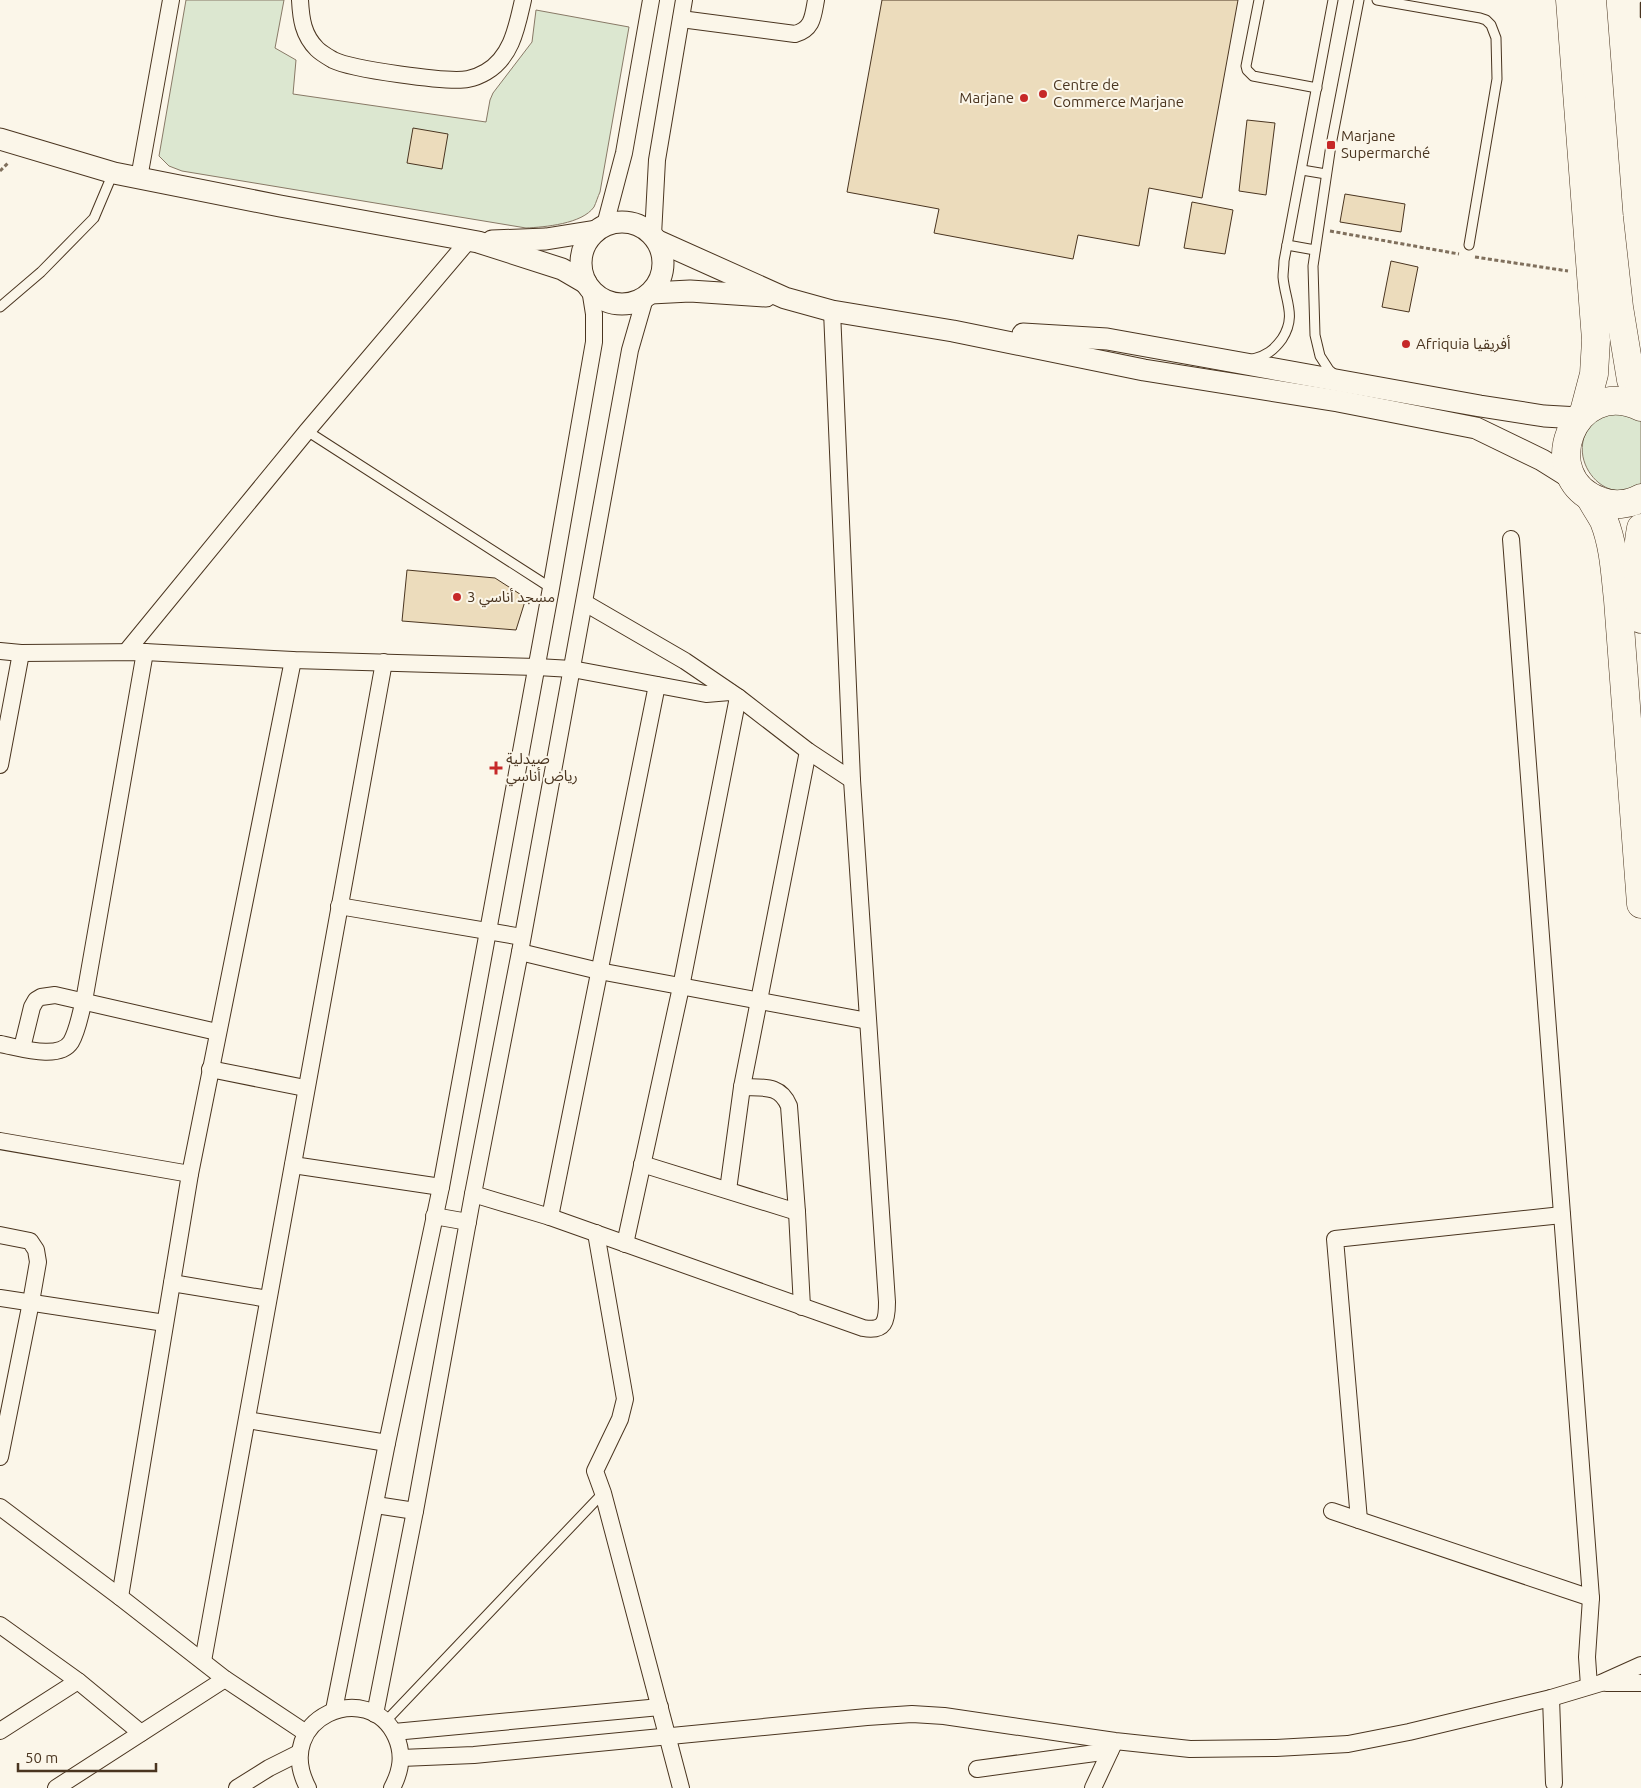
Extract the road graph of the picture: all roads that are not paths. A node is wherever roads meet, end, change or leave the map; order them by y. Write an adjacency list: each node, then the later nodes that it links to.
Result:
1 (171, 0): 21 (street)
2 (300, 0): 3 (street)
3 (523, 0)
4 (651, 0): 22 (street)
5 (684, 0): 13 (street)
6 (816, 0): 13 (street)
7 (1259, 0): 14 (lane)
8 (1333, 0): 14 (lane)
9 (1359, 0): 20 (lane)
10 (1377, 0): 26 (lane)
11 (1570, 0): 38 (highway)
12 (1592, 0): 36 (highway)
13 (681, 19): 23 (street)
14 (1317, 88): 18 (lane)
15 (0, 130): 17 (street)
16 (0, 139): 17 (street)
17 (25, 146): 19 (street)
18 (1302, 170): 20 (lane); 25 (lane)
19 (114, 173): 21 (street); 31 (lane)
20 (1326, 174): 27 (lane)
21 (139, 178): 24 (street)
22 (600, 228): 23 (street); 24 (street); 28 (street)
23 (656, 238): 29 (street); 30 (street)
24 (473, 241): 28 (street); 39 (street)
25 (1288, 245): 27 (lane); 34 (lane)
26 (1469, 245)
27 (1315, 250): 35 (lane)
28 (588, 286): 29 (street); 44 (street)
29 (648, 295): 30 (street); 45 (street)
30 (785, 298): 32 (street)
31 (0, 307)
32 (832, 311): 33 (street); 59 (street)
33 (953, 331): 34 (street); 40 (street)
34 (1242, 362): 35 (street)
35 (1343, 382): 38 (street)
36 (1641, 399)
37 (1641, 407): 38 (highway)
38 (1582, 415): 40 (highway)
39 (307, 431): 44 (lane); 48 (street)
40 (1582, 488): 41 (highway); 60 (highway)
41 (1641, 498)
42 (1641, 528): 46 (highway)
43 (1511, 540): 83 (street)
44 (551, 588): 53 (street)
45 (584, 603): 54 (street); 56 (street)
46 (1641, 619)
47 (0, 651): 50 (street)
48 (126, 652): 49 (street); 50 (street)
49 (146, 652): 51 (street); 66 (street)
50 (22, 653): 58 (street)
51 (293, 660): 52 (street); 69 (street)
52 (384, 662): 53 (street); 61 (street)
53 (537, 667): 54 (street); 62 (street)
54 (572, 669): 55 (street); 63 (street)
55 (657, 685): 56 (street); 64 (street)
56 (734, 694): 57 (street); 65 (street)
57 (808, 751): 59 (street); 67 (street)
58 (0, 764)
59 (852, 780): 68 (street)
60 (1641, 904)
61 (339, 906): 62 (street); 74 (street)
62 (488, 932): 63 (street); 79 (street)
63 (521, 944): 64 (street); 81 (street)
64 (599, 971): 65 (street); 85 (street)
65 (681, 987): 67 (street); 76 (street)
66 (84, 1001): 69 (street); 71 (street); 71 (street)
67 (758, 1001): 68 (street); 73 (street)
68 (868, 1021): 94 (street)
69 (217, 1032): 72 (street)
70 (0, 1044): 71 (street)
71 (22, 1048)
72 (210, 1069): 74 (street); 78 (street)
73 (742, 1087): 80 (street); 82 (street)
74 (306, 1088): 77 (street)
75 (0, 1141): 78 (street)
76 (642, 1164): 80 (street); 89 (street)
77 (293, 1165): 79 (street); 92 (street)
78 (190, 1174): 90 (street)
79 (441, 1187): 84 (street)
80 (728, 1190): 82 (street)
81 (473, 1194): 85 (street); 86 (street)
82 (797, 1212): 94 (street)
83 (1562, 1215): 104 (street); 106 (street)
84 (434, 1216): 86 (street); 97 (street)
85 (550, 1217): 87 (street)
86 (468, 1222): 101 (street)
87 (596, 1233): 89 (street); 99 (street)
88 (0, 1234): 93 (street)
89 (625, 1244): 94 (street)
90 (172, 1283): 92 (street); 95 (street)
91 (0, 1298): 93 (street)
92 (268, 1299): 96 (street)
93 (31, 1302): 95 (street); 98 (street)
94 (802, 1307)
95 (165, 1323): 105 (street)
96 (247, 1420): 97 (street); 108 (street)
97 (387, 1444): 100 (street)
98 (0, 1457)
99 (603, 1493): 115 (street); 117 (lane)
100 (376, 1505): 101 (street); 116 (street)
101 (415, 1511): 117 (street)
102 (1332, 1511): 104 (street)
103 (4, 1516): 105 (street)
104 (1359, 1520): 106 (street)
105 (120, 1597): 108 (street)
106 (1591, 1598): 113 (street)
107 (3, 1631): 111 (street)
108 (203, 1662): 110 (street)
109 (1641, 1665): 113 (street)
110 (225, 1679): 119 (street); 120 (street)
111 (78, 1681): 118 (street); 119 (street)
112 (1641, 1683): 113 (street)
113 (1595, 1685): 114 (street)
114 (1551, 1698): 122 (street); 126 (street)
115 (660, 1707): 117 (street); 121 (street)
116 (334, 1710): 117 (street); 120 (street)
117 (384, 1723): 124 (street)
118 (0, 1731)
119 (141, 1733): 127 (street)
120 (306, 1733): 123 (street)
121 (668, 1736): 122 (street); 124 (street); 131 (street)
122 (1113, 1746): 125 (street); 132 (street)
123 (299, 1753): 128 (street); 129 (street)
124 (401, 1758): 130 (street)
125 (976, 1768)
126 (1554, 1783)
127 (56, 1788)
128 (237, 1788)
129 (307, 1788)
130 (392, 1788)
131 (681, 1788)
132 (1093, 1788)

